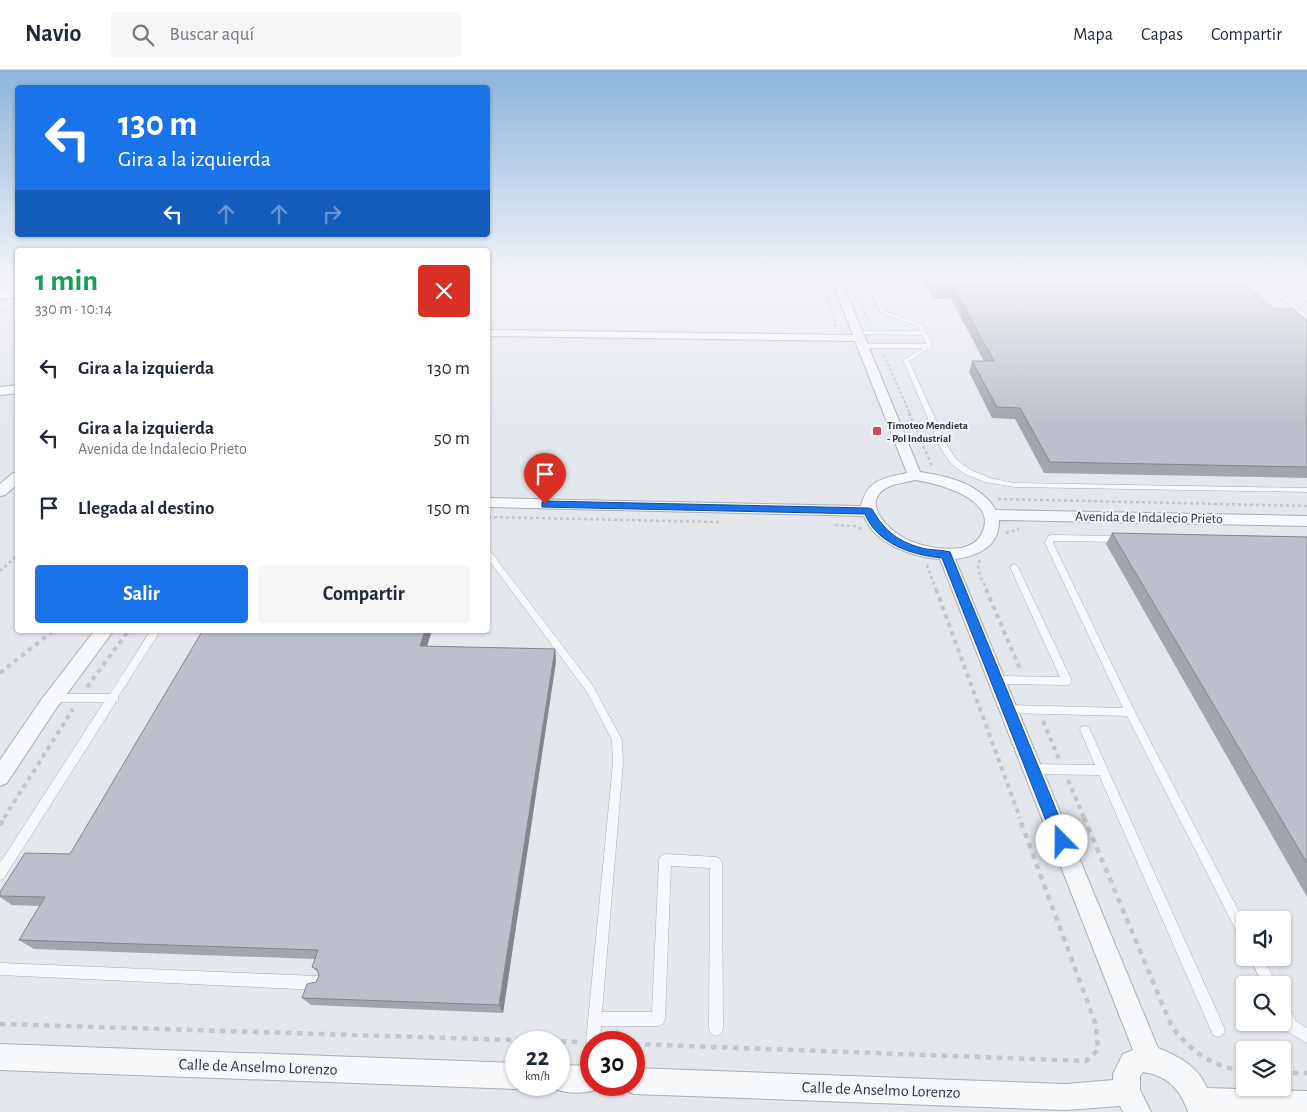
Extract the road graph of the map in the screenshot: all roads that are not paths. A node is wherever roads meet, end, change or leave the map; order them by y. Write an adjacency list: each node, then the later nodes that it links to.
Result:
1 (854, 326): 5 (street)
2 (920, 326): 4 (lane)
3 (490, 333): 5 (street)
4 (924, 333): 5 (lane); 6 (lane)
5 (859, 339): 6 (lane); 9 (street)
6 (930, 346): 11 (lane)
7 (15, 389): 8 (street)
8 (0, 391)
9 (915, 476): 14 (street); 15 (street)
10 (15, 479): 12 (street)
11 (1307, 490)
12 (0, 492)
13 (490, 503): 14 (street)
14 (868, 511): 18 (street)
15 (991, 515): 16 (street, Avenida de Indalecio Prieto); 18 (street)
16 (1307, 521)
17 (1130, 539): 27 (lane)
18 (946, 554): 23 (street)
19 (490, 557): 36 (lane)
20 (1014, 567): 23 (lane)
21 (103, 633): 24 (street)
22 (154, 633): 25 (lane)
23 (997, 680): 26 (street)
24 (54, 698): 25 (lane); 31 (street)
25 (114, 698): 32 (lane)
26 (1009, 709): 27 (lane); 29 (street)
27 (1130, 712): 33 (lane)
28 (1085, 730): 30 (lane)
29 (1033, 769): 30 (lane); 43 (street)
30 (1102, 770): 39 (lane)
31 (0, 777)
32 (0, 874)
33 (1236, 918)
34 (0, 969): 35 (lane)
35 (318, 983)
36 (595, 1019): 38 (lane); 40 (lane)
37 (1291, 1026): 41 (lane)
38 (716, 1029)
39 (1218, 1030)
40 (594, 1031)
41 (1307, 1036)
42 (0, 1057): 44 (street, Calle de Anselmo Lorenzo)
43 (1149, 1058): 46 (street); 48 (street)
44 (505, 1076)
45 (645, 1081): 46 (street, Calle de Anselmo Lorenzo)
46 (1132, 1102)
47 (1307, 1104): 48 (street)
48 (1201, 1106)

